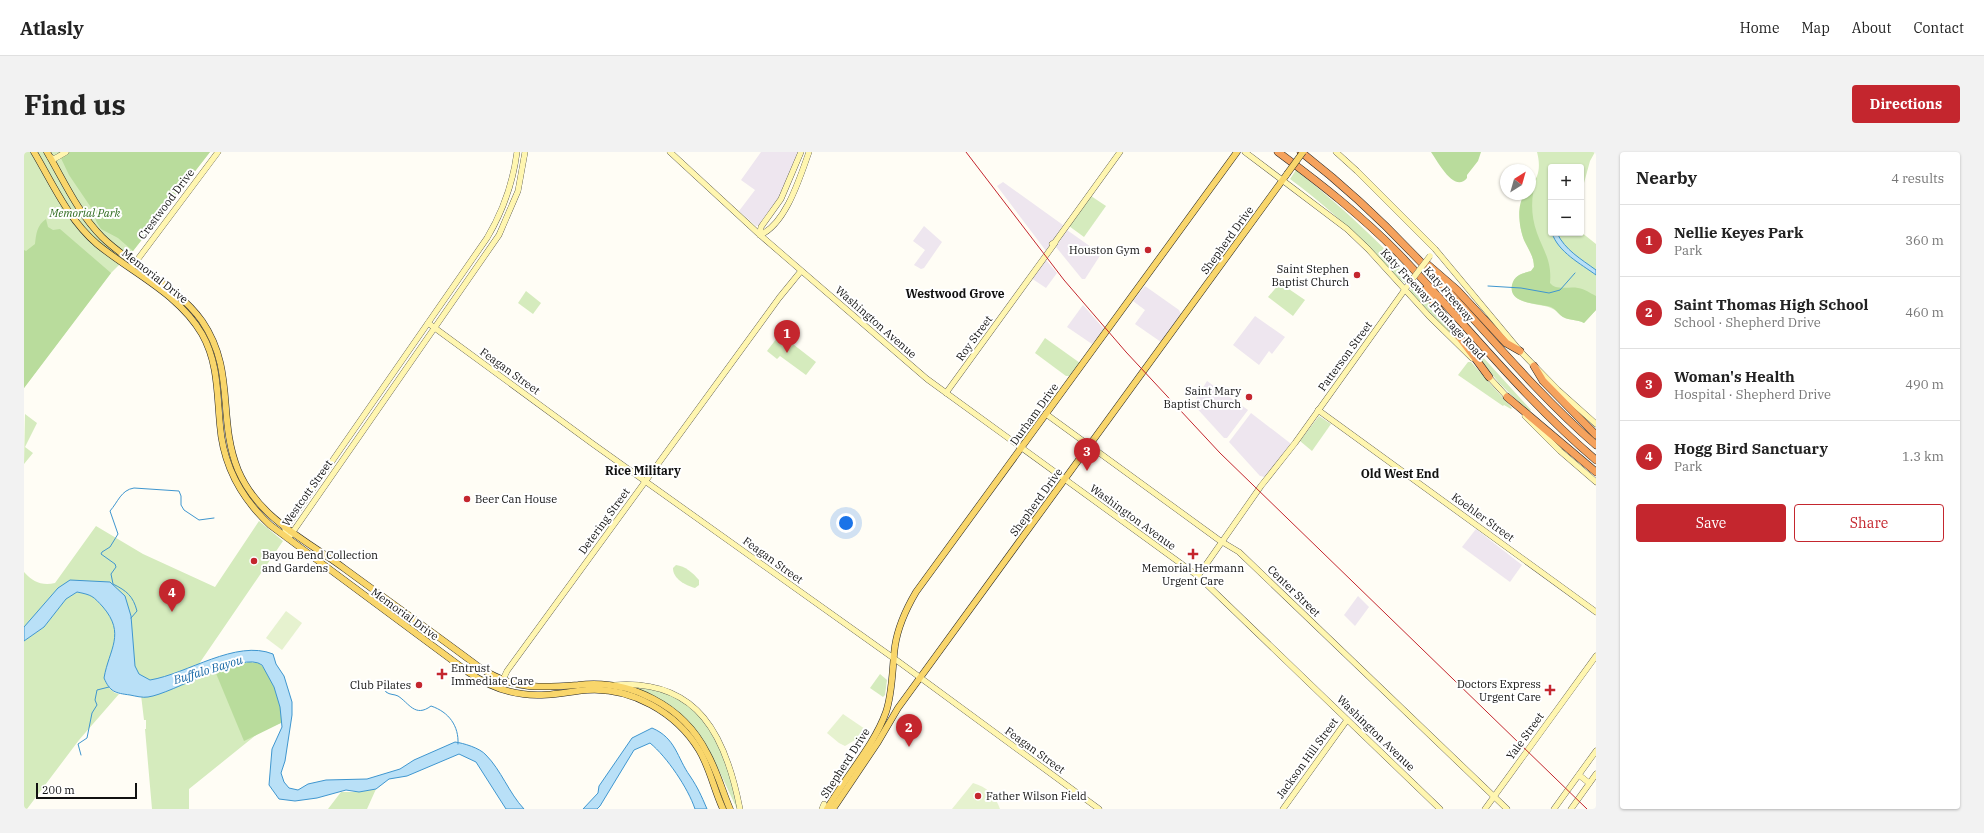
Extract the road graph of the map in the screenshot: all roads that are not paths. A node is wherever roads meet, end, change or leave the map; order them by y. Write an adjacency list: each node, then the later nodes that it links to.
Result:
1 (34, 152): 17 (main road, Memorial Drive)
2 (55, 152): 16 (street)
3 (66, 152): 16 (street)
4 (218, 152): 24 (street, Crestwood Drive)
5 (516, 152): 31 (street, Westcott Street)
6 (525, 152): 32 (street, Westcott Street)
7 (670, 152): 21 (street, Washington Avenue)
8 (801, 152): 19 (street)
9 (809, 152): 20 (street)
10 (1120, 152): 37 (street, Roy Street)
11 (1237, 152): 41 (main road, Durham Drive)
12 (1245, 152): 18 (street, Katy Freeway Frontage Road)
13 (1278, 152): 27 (highway, Katy Freeway)
14 (1302, 152): 18 (main road, Shepherd Drive, bridge); 23 (highway, Katy Freeway)
15 (1336, 152): 22 (street)
16 (48, 155): 17 (main road); 24 (main road, Memorial Drive)
17 (40, 163): 25 (main road, Memorial Drive)
18 (1283, 180): 28 (street, Katy Freeway Frontage Road); 46 (main road, Shepherd Drive)
19 (786, 190): 20 (street); 21 (street)
20 (793, 193): 21 (street)
21 (760, 235): 26 (street, Washington Avenue)
22 (1435, 249): 28 (street, Patterson Street, bridge); 34 (street)
23 (1414, 255): 34 (highway); 45 (highway, Katy Freeway)
24 (135, 263): 25 (street, Crestwood Drive); 30 (main road, Memorial Drive)
25 (131, 269): 29 (main road, Memorial Drive)
26 (801, 271): 37 (street, Washington Avenue); 52 (street, Detering Street)
27 (1420, 277): 36 (highway); 48 (highway, Katy Freeway)
28 (1405, 289): 36 (street, Katy Freeway Frontage Road); 40 (street, Patterson Street)
29 (176, 302): 30 (main road); 33 (main road, Memorial Drive)
30 (193, 310): 33 (main road, Memorial Drive)
31 (428, 323): 32 (street, Feagan Street); 54 (street, Westcott Street)
32 (435, 328): 52 (street, Feagan Street); 55 (street, Westcott Street)
33 (211, 345): 39 (main road, Memorial Drive)
34 (1520, 351): 35 (street)
35 (1534, 366): 42 (street); 43 (highway)
36 (1489, 377): 38 (street, Katy Freeway Frontage Road)
37 (946, 393): 47 (street, Washington Avenue)
38 (1507, 397): 50 (highway); 53 (street, Katy Freeway Frontage Road)
39 (222, 401): 44 (main road, Memorial Drive); 49 (main road, Memorial Drive)
40 (1318, 410): 59 (street, Patterson Street); 61 (street, Koehler Street)
41 (1046, 414): 46 (street, Center Street); 47 (main road, Durham Drive)
42 (1596, 424)
43 (1596, 435)
44 (223, 444): 49 (main road); 58 (main road, Memorial Drive)
45 (1596, 445)
46 (1090, 446): 51 (main road, Shepherd Drive); 59 (street, Center Street)
47 (1022, 448): 51 (street, Washington Avenue); 63 (main road, Durham Drive)
48 (1596, 460)
49 (235, 462): 56 (main road, Memorial Drive)
50 (1596, 472)
51 (1065, 479): 60 (street, Washington Avenue); 64 (main road, Shepherd Drive)
52 (645, 481): 63 (street, Feagan Street); 65 (street, Detering Street)
53 (1596, 482)
54 (309, 493): 55 (street); 56 (street, Westcott Street)
55 (316, 498): 57 (street, Westcott Street)
56 (285, 529): 57 (main road, Memorial Drive); 58 (street, Westcott Street)
57 (291, 533): 58 (street, Westcott Street); 65 (main road, Memorial Drive)
58 (288, 539): 67 (main road, Memorial Drive)
59 (1223, 541): 60 (street, Patterson Street); 78 (street, Center Street)
60 (1198, 576): 69 (street, Washington Avenue)
61 (1596, 612)
62 (1596, 656): 78 (street, Yale Street)
63 (894, 659): 64 (street, Feagan Street); 68 (main road, Durham Drive)
64 (920, 678): 76 (main road, Shepherd Drive); 87 (street, Feagan Street)
65 (502, 680): 66 (main road, Memorial Drive); 67 (street, Detering Street)
66 (612, 685): 75 (main road, Memorial Drive); 85 (street, Memorial Drive)
67 (499, 688): 72 (main road, Memorial Drive)
68 (888, 705): 71 (main road, Shepherd Drive)
69 (1347, 720): 88 (street, Jackson Hill Street); 89 (street, Washington Avenue)
70 (1596, 751): 74 (street)
71 (850, 772): 76 (main road); 79 (main road, Shepherd Drive)
72 (709, 773): 81 (main road); 82 (main road, Memorial Drive)
73 (1596, 774): 77 (street)
74 (1579, 775): 77 (street); 92 (street)
75 (718, 778): 83 (main road, Memorial Drive); 84 (main road)
76 (852, 779): 79 (main road, Shepherd Drive)
77 (1590, 783): 93 (street)
78 (1494, 797): 90 (street, Yale Street); 91 (street, Center Street)
79 (836, 799): 80 (main road, Shepherd Drive); 86 (main road, Shepherd Drive)
80 (824, 807)
81 (719, 809)
82 (722, 809)
83 (730, 809)
84 (734, 809)
85 (740, 809)
86 (834, 809)
87 (1099, 809)
88 (1283, 809)
89 (1440, 809)
90 (1485, 809)
91 (1506, 809)
92 (1554, 809)
93 (1571, 809)

